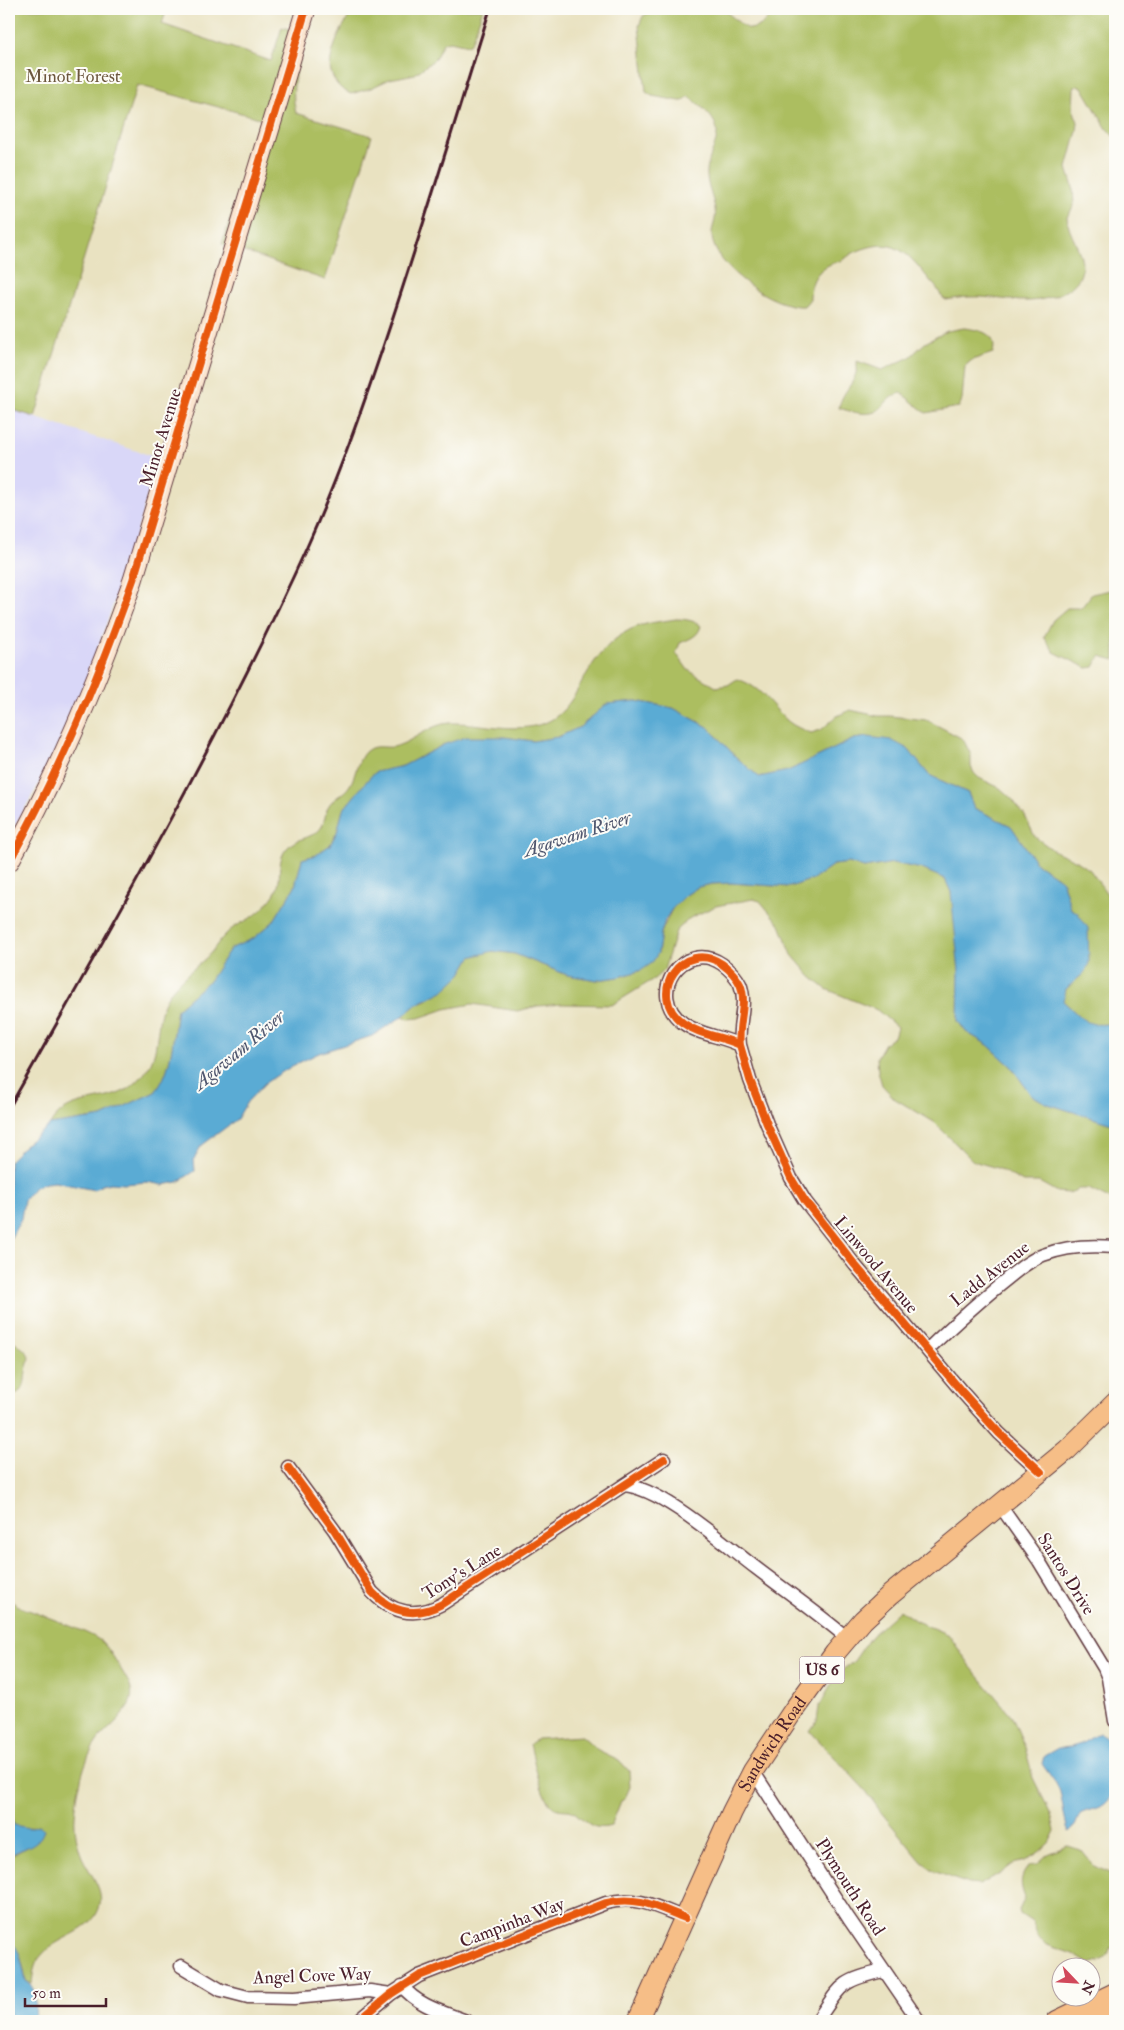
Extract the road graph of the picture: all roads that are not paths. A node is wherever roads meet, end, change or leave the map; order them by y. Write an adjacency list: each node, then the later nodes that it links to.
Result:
1 (306, 9): 2 (main road, Minot Avenue)
2 (9, 862)
3 (740, 1045): 3 (street, Linwood Avenue); 5 (street, Linwood Avenue)
4 (1115, 1247): 5 (street, Ladd Avenue)
5 (926, 1350): 9 (street, Linwood Avenue)
6 (1115, 1403): 9 (main road, Sandwich Road / US 6)
7 (664, 1459): 10 (street, Tony's Lane)
8 (288, 1467): 10 (street, Tony's Lane)
9 (1041, 1472): 11 (main road, Sandwich Road / US 6)
10 (624, 1485): 12 (street)
11 (999, 1504): 12 (main road, Sandwich Road / US 6); 13 (street, Santos Drive)
12 (847, 1638): 14 (main road, Sandwich Road / US 6)
13 (1115, 1721)
14 (753, 1771): 15 (main road, Sandwich Road / US 6); 17 (street, Plymouth Road)
15 (685, 1918): 18 (street, Campinha Way); 24 (main road, Sandwich Road / US 6)
16 (181, 1966): 20 (street, Angel Cove Way)
17 (884, 1971): 25 (street); 26 (street, Plymouth Road)
18 (402, 1986): 20 (street, Campinha Way); 23 (street)
19 (1115, 1992): 27 (main road)
20 (391, 1994): 22 (street, Campinha Way)
21 (1115, 2008): 28 (main road)
22 (362, 2018)
23 (466, 2021)
24 (638, 2021)
25 (817, 2021)
26 (919, 2021)
27 (1057, 2021)
28 (1096, 2021)

